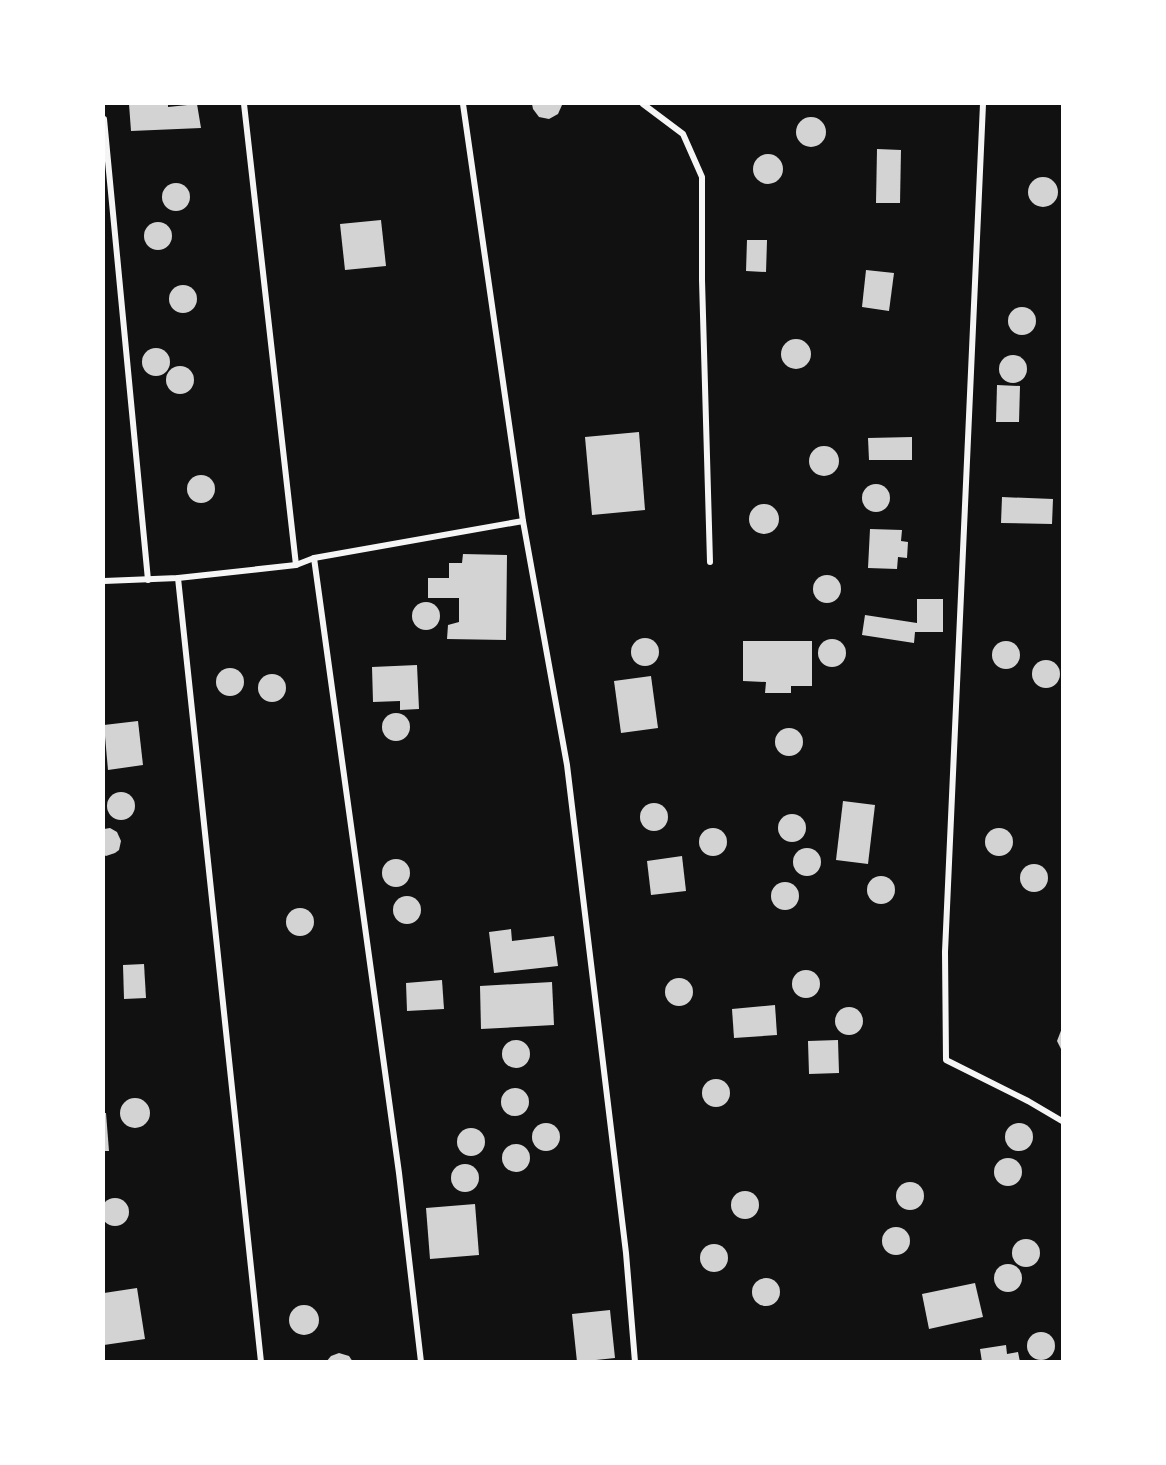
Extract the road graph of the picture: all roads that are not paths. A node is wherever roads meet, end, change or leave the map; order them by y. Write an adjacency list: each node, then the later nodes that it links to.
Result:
1 (244, 104): 9 (street)
2 (464, 104): 6 (street)
3 (643, 104): 8 (street)
4 (983, 104): 13 (street)
5 (104, 119): 11 (street)
6 (524, 521): 7 (street); 16 (street)
7 (314, 558): 9 (street); 15 (street)
8 (710, 562)
9 (296, 565): 10 (street)
10 (178, 578): 11 (street); 14 (street)
11 (148, 580): 12 (street)
12 (104, 581)
13 (1062, 1121)
14 (261, 1362)
15 (421, 1362)
16 (635, 1362)

